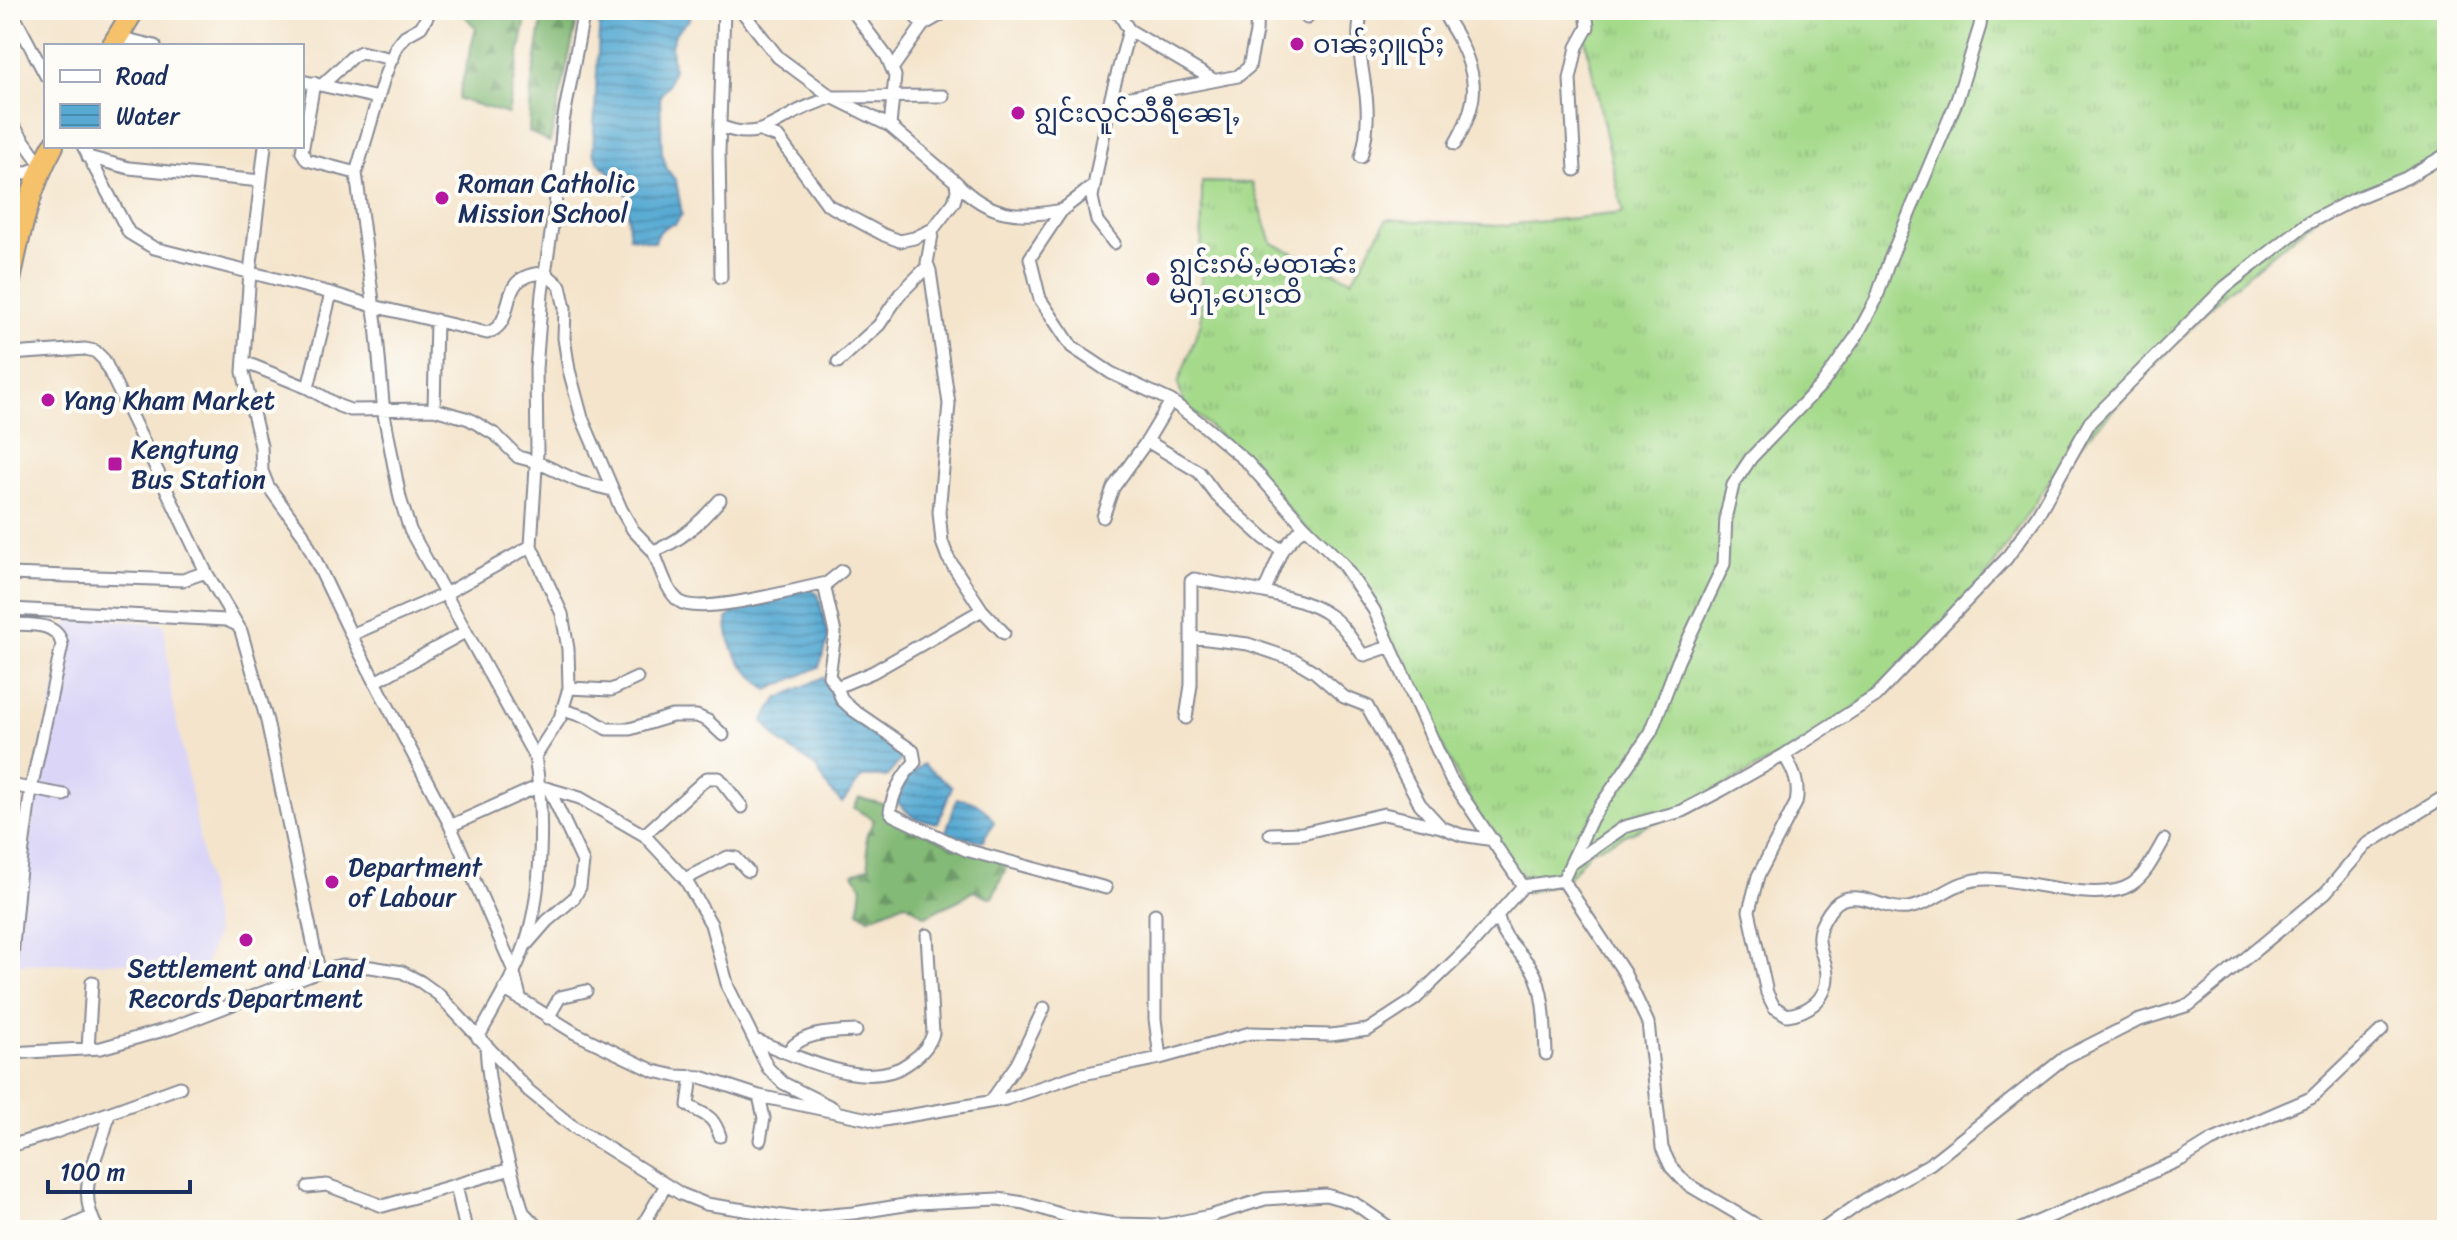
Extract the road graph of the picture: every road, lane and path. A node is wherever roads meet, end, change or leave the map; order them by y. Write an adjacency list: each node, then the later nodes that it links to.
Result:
1 (11, 10): 22 (street)
2 (134, 10): 18 (highway)
3 (431, 10): 20 (street)
4 (584, 10): 54 (street)
5 (724, 10): 31 (street)
6 (741, 10): 26 (street)
7 (852, 10): 21 (street)
8 (909, 10): 16 (street)
9 (944, 10): 16 (street)
10 (1257, 10): 23 (street)
11 (1363, 10): 41 (street)
12 (1443, 10): 35 (street)
13 (1586, 10): 43 (street)
14 (1982, 10): 112 (street)
15 (1116, 12): 17 (street)
16 (923, 25): 21 (street)
17 (1129, 30): 23 (street); 29 (street)
18 (115, 42): 19 (street)
19 (135, 44)
20 (392, 59): 24 (street); 28 (street)
21 (892, 69): 27 (street)
22 (44, 72)
23 (1212, 79): 29 (street)
24 (313, 83): 28 (street); 34 (street)
25 (943, 96): 27 (street)
26 (832, 97): 27 (street); 32 (street); 33 (street)
27 (893, 97): 32 (street)
28 (378, 98): 44 (street)
29 (1110, 101): 48 (street)
30 (10, 121): 42 (street)
31 (720, 126): 33 (street); 55 (street)
32 (890, 126): 47 (street)
33 (760, 131): 50 (street)
34 (304, 139)
35 (1455, 144)
36 (52, 148): 42 (highway)
37 (265, 148): 46 (street)
38 (303, 148): 44 (street)
39 (86, 151): 46 (street); 53 (street)
40 (2447, 154): 98 (street)
41 (1361, 157)
42 (42, 166): 45 (street); 56 (highway)
43 (1575, 170)
44 (356, 173): 58 (street)
45 (10, 179)
46 (261, 181): 53 (street)
47 (956, 182): 49 (street); 50 (street)
48 (1093, 186): 49 (street); 51 (street)
49 (1062, 210): 64 (street)
50 (933, 229): 52 (street)
51 (1114, 243)
52 (928, 266): 62 (street); 83 (street)
53 (250, 272): 57 (street); 61 (street)
54 (545, 273): 59 (street); 68 (street); 69 (street)
55 (721, 277)
56 (10, 281)
57 (331, 293): 58 (street); 63 (street)
58 (373, 306): 59 (street); 65 (street)
59 (436, 320): 66 (street)
60 (10, 354): 77 (street)
61 (244, 362): 63 (street); 88 (street)
62 (838, 362)
63 (308, 388): 65 (street)
64 (1171, 401): 67 (street); 72 (street)
65 (384, 409): 66 (street); 81 (street)
66 (434, 409): 68 (street)
67 (1147, 441): 71 (street); 74 (street)
68 (537, 462): 69 (street); 73 (street)
69 (612, 490): 75 (street)
70 (720, 500): 75 (street)
71 (1103, 517)
72 (1304, 526): 74 (street); 90 (street)
73 (531, 546): 81 (street); 94 (street)
74 (1282, 550): 80 (street)
75 (653, 551): 79 (street)
76 (842, 571): 79 (street)
77 (206, 572): 78 (street); 85 (street)
78 (10, 574)
79 (827, 583): 93 (street)
80 (1264, 592): 89 (street); 90 (street)
81 (445, 594): 86 (street); 88 (street)
82 (10, 609): 85 (street)
83 (982, 610): 87 (street); 93 (street)
84 (10, 624): 102 (street)
85 (235, 624): 123 (street)
86 (465, 632): 92 (street); 99 (street)
87 (1004, 633)
88 (351, 635): 92 (street)
89 (1191, 637): 96 (street); 107 (street)
90 (1391, 646): 110 (street)
91 (637, 678): 94 (street)
92 (375, 682): 106 (street)
93 (837, 687): 117 (street)
94 (569, 688): 95 (street)
95 (563, 710): 97 (street); 99 (street)
96 (1186, 718)
97 (723, 735)
98 (1784, 755): 111 (street); 112 (street)
99 (535, 757): 101 (street)
100 (10, 785): 102 (street)
101 (544, 788): 106 (street); 109 (street); 121 (street); 121 (street)
102 (31, 789): 103 (street); 124 (street)
103 (64, 795)
104 (2447, 795): 165 (street)
105 (742, 807): 109 (street)
106 (450, 826): 122 (street)
107 (1441, 827): 108 (street); 110 (street)
108 (1270, 834)
109 (644, 835): 114 (street)
110 (1494, 840): 116 (street)
111 (2164, 840)
112 (1571, 864): 115 (street)
113 (748, 871): 114 (street)
114 (685, 879): 133 (street)
115 (1563, 880): 116 (street); 164 (street)
116 (1523, 886): 119 (street)
117 (1106, 888)
118 (1155, 914): 139 (street)
119 (1498, 917): 138 (street); 139 (street)
120 (927, 935): 136 (street)
121 (525, 947): 122 (street)
122 (513, 969): 126 (street); 128 (street)
123 (319, 971): 134 (street); 135 (street)
124 (10, 979)
125 (92, 982): 135 (street)
126 (504, 989): 128 (street); 134 (street)
127 (586, 991): 130 (street)
128 (520, 997): 130 (street)
129 (1044, 1008): 143 (street)
130 (548, 1018): 140 (street)
131 (2382, 1030): 166 (street)
132 (856, 1031): 136 (street)
133 (755, 1040): 136 (street); 145 (street)
134 (482, 1042): 149 (street); 151 (street)
135 (88, 1049): 137 (street)
136 (788, 1052)
137 (10, 1053)
138 (1546, 1054)
139 (1160, 1058): 143 (street)
140 (692, 1076): 142 (street); 146 (street)
141 (180, 1087): 144 (street)
142 (759, 1096): 145 (street); 147 (street)
143 (991, 1101): 145 (street)
144 (109, 1113): 148 (street); 154 (street)
145 (845, 1114)
146 (720, 1136)
147 (760, 1140)
148 (10, 1146)
149 (511, 1169): 150 (street); 153 (street)
150 (456, 1185): 152 (street); 158 (street)
151 (666, 1185): 155 (street); 161 (street)
152 (308, 1187)
153 (523, 1211): 159 (street); 160 (street)
154 (91, 1217): 156 (street); 157 (street)
155 (796, 1218): 162 (street); 163 (street)
156 (63, 1230)
157 (98, 1230)
158 (466, 1230)
159 (528, 1230)
160 (540, 1230)
161 (640, 1230)
162 (823, 1230)
163 (1393, 1230)
164 (1765, 1230)
165 (1822, 1230)
166 (2019, 1230)

